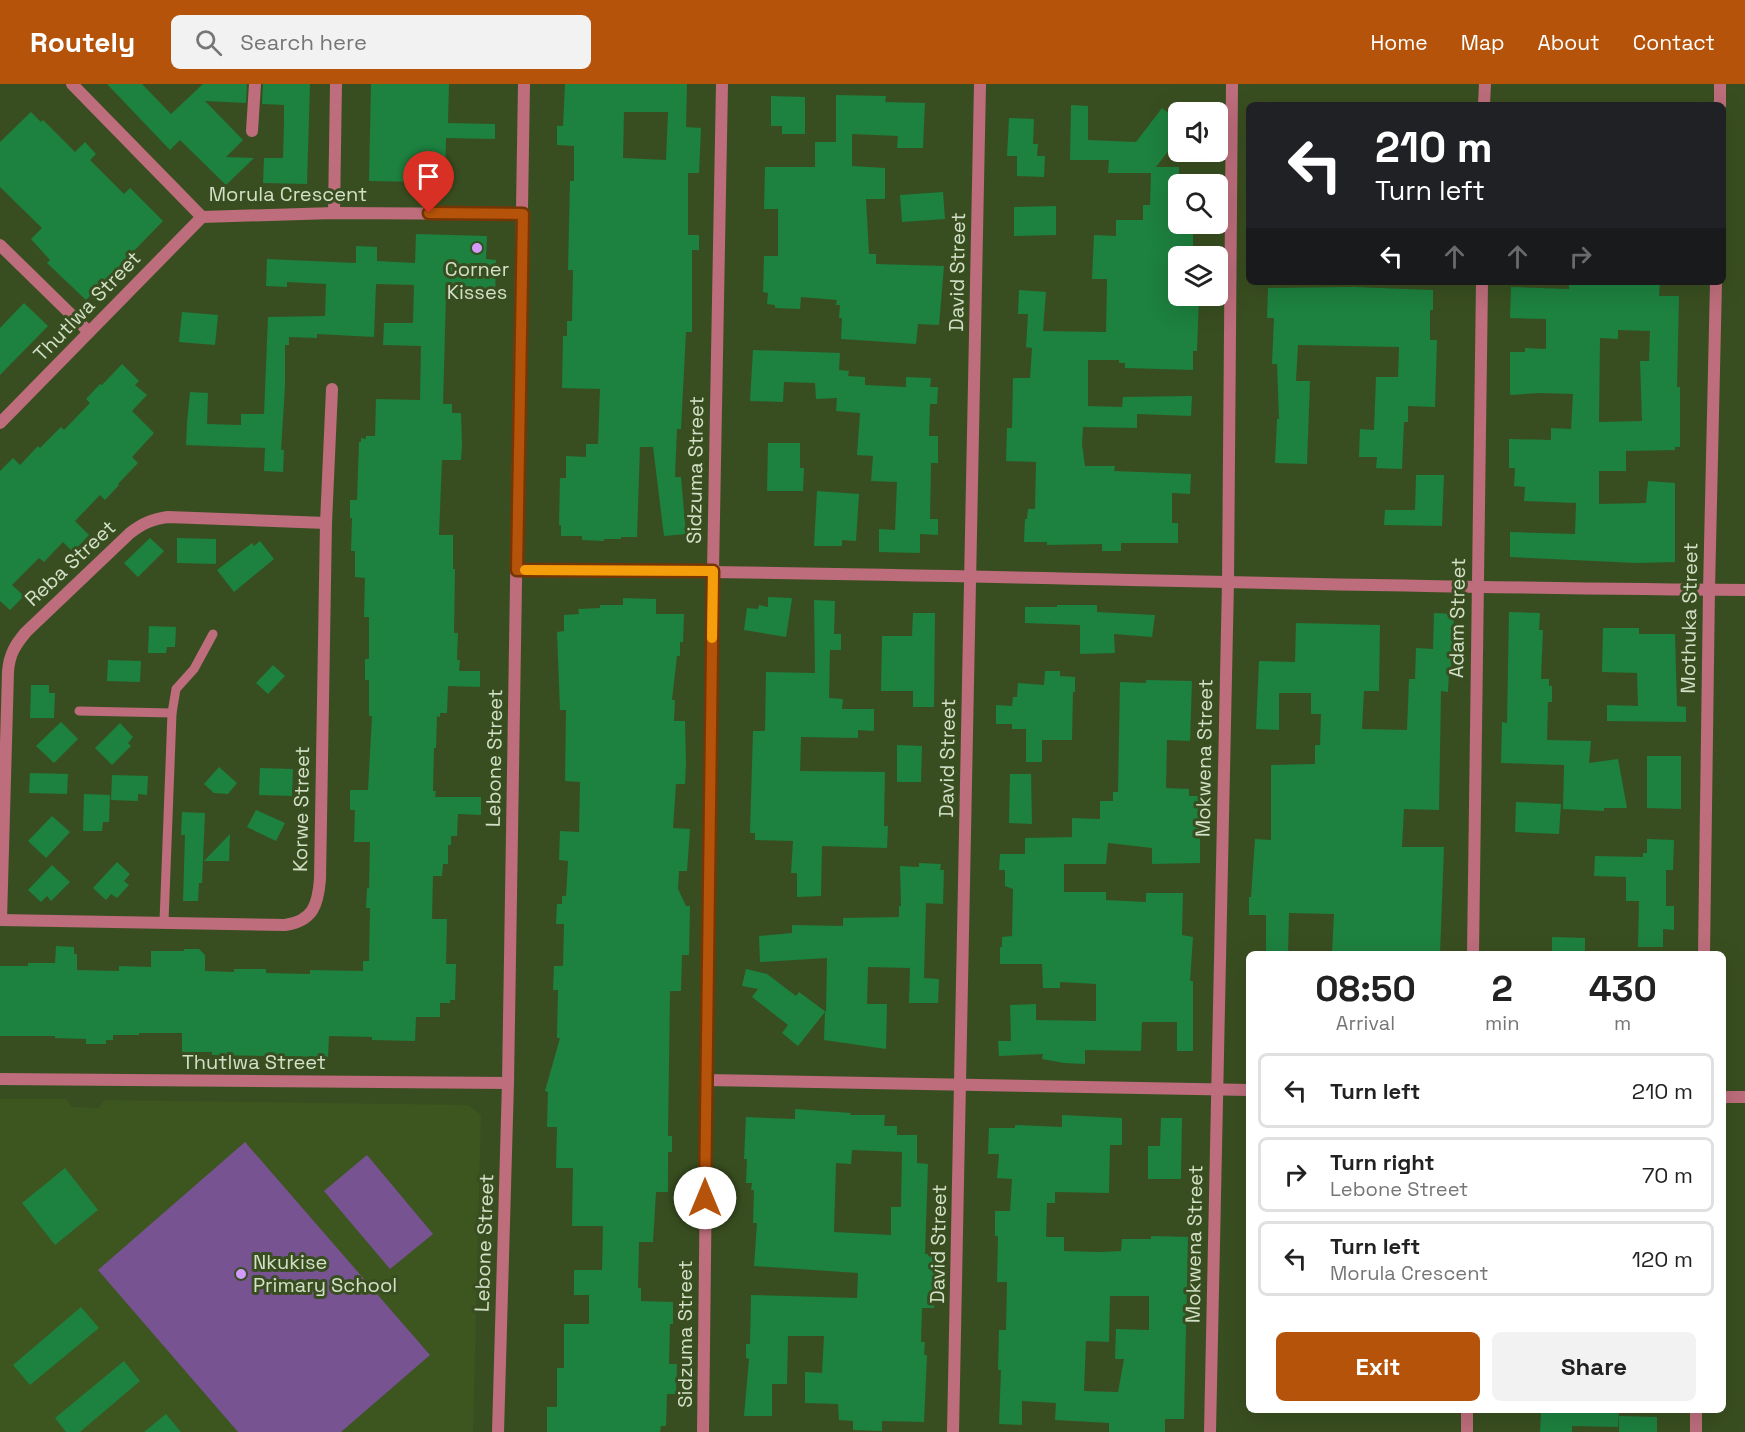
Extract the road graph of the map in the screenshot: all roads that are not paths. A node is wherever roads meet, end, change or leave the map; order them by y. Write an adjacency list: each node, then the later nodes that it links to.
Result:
1 (72, 84): 15 (street, Morula Crescent)
2 (255, 84): 12 (street)
3 (336, 84): 13 (street)
4 (524, 84): 14 (street, Lebone Street)
5 (722, 84): 24 (street, Sidzuma Street)
6 (980, 84): 25 (street, David Street)
7 (1232, 84): 26 (street, Mokwena Street)
8 (1485, 84): 10 (street)
9 (1720, 84): 11 (street)
10 (1484, 102)
11 (1720, 102)
12 (252, 131)
13 (334, 213): 14 (street, Morula Crescent); 15 (street, Morula Crescent)
14 (523, 214): 23 (street, Lebone Street)
15 (202, 217): 19 (street, Thutlwa Street)
16 (0, 245): 19 (street)
17 (1482, 285): 27 (street, Adam Street)
18 (1716, 285): 28 (street, Mothuka Street)
19 (89, 332): 21 (street, Thutlwa Street)
20 (332, 389): 22 (street, Korwe Street)
21 (0, 423)
22 (326, 523): 33 (street, Reba Street); 34 (street, Korwe Street)
23 (517, 570): 24 (street); 39 (street, Lebone Street)
24 (713, 571): 25 (street); 38 (street, Sidzuma Street)
25 (970, 576): 26 (street); 40 (street, David Street)
26 (1228, 582): 27 (street); 41 (street, Mokwena Street)
27 (1477, 588): 28 (street); 35 (street, Adam Street)
28 (1709, 590): 29 (street); 36 (street, Mothuka Street)
29 (1745, 590)
30 (213, 634): 32 (lane)
31 (79, 711): 32 (lane)
32 (172, 713): 34 (lane)
33 (1, 920): 34 (street, Korwe Street)
34 (164, 922)
35 (1473, 951)
36 (1704, 951)
37 (0, 1079): 39 (street, Thutlwa Street)
38 (706, 1080): 40 (street); 48 (street, Sidzuma Street)
39 (508, 1083): 47 (street, Lebone Street)
40 (960, 1086): 41 (street); 49 (street, David Street)
41 (1216, 1090): 42 (street); 50 (street, Mokwena Street)
42 (1246, 1090)
43 (1726, 1097): 44 (street)
44 (1745, 1097)
45 (1467, 1413): 51 (street)
46 (1696, 1413): 52 (street)
47 (498, 1432)
48 (703, 1432)
49 (953, 1432)
50 (1210, 1432)
51 (1467, 1432)
52 (1696, 1432)

